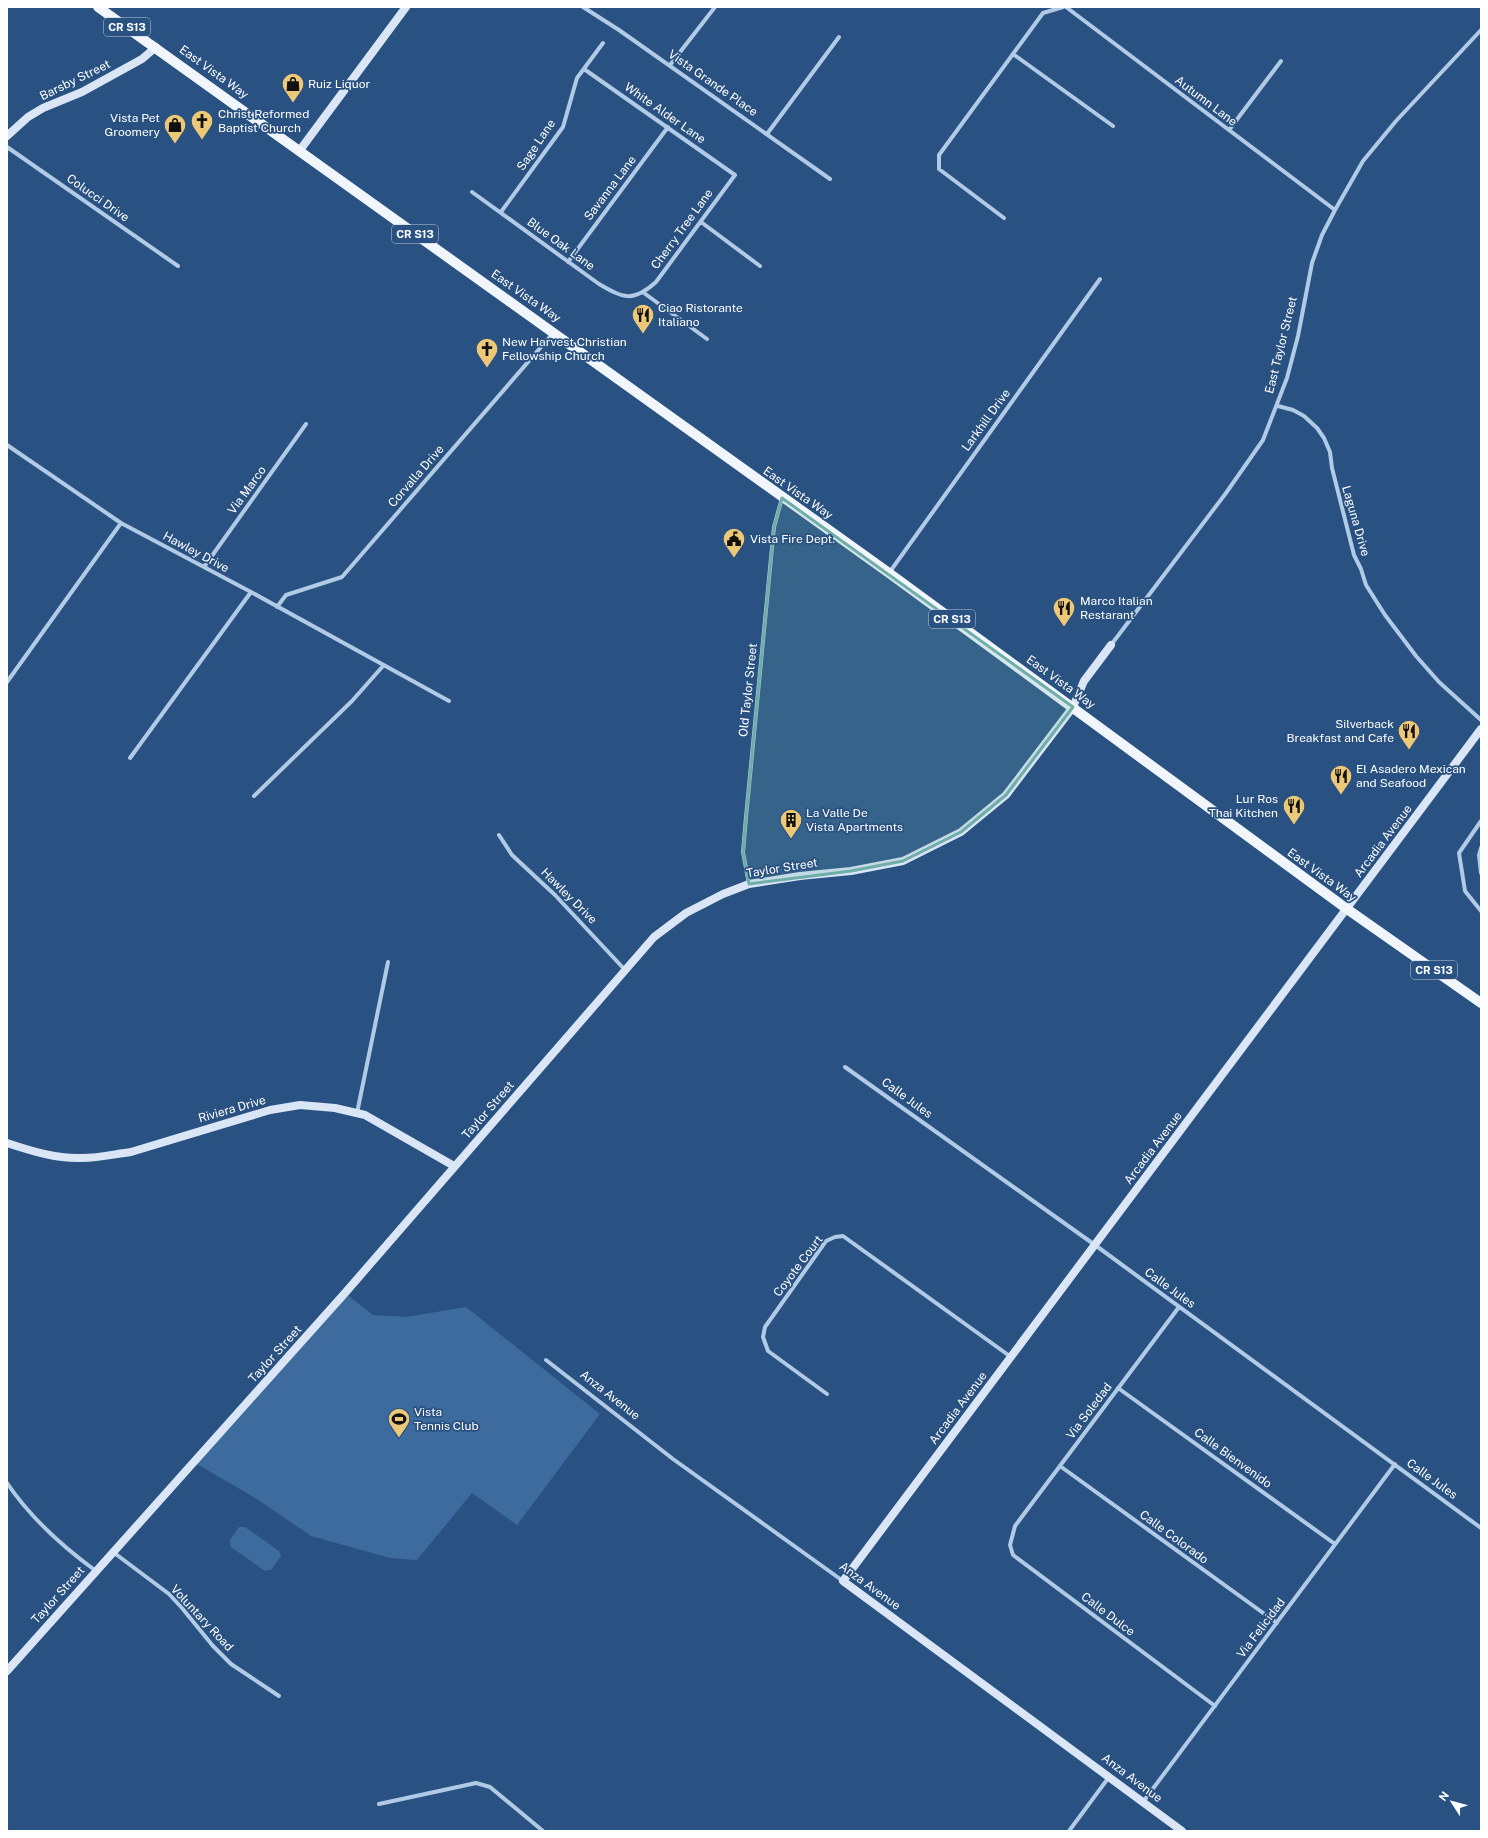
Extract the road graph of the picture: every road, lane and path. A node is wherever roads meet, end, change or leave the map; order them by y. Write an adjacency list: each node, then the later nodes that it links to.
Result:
1 (98, 7): 10 (main road, East Vista Way / CR S13)
2 (406, 7): 21 (street)
3 (583, 7): 13 (street, Vista Grande Place)
4 (715, 7): 13 (street)
5 (1063, 7): 11 (street)
6 (1066, 7): 17 (street, Autumn Lane)
7 (1481, 30): 25 (street, East Taylor Street)
8 (839, 37): 18 (street)
9 (603, 43): 14 (street, Sage Lane)
10 (156, 47): 19 (street, Barsby Street); 21 (main road, East Vista Way / CR S13)
11 (1013, 54): 15 (street); 27 (street)
12 (1281, 61): 17 (street)
13 (670, 65): 18 (street, Vista Grande Place)
14 (584, 69): 16 (street, White Alder Lane); 26 (street, Sage Lane)
15 (1113, 126)
16 (668, 127): 22 (street, White Alder Lane); 29 (street, Savanna Lane)
17 (1229, 130): 25 (street, Autumn Lane)
18 (767, 134): 23 (street, Vista Grande Place)
19 (7, 136)
20 (7, 147): 30 (street, Colucci Drive)
21 (300, 150): 34 (main road, East Vista Way / CR S13)
22 (735, 176): 28 (street, Cherry Tree Lane)
23 (830, 180)
24 (472, 192): 26 (street, Blue Oak Lane)
25 (1335, 210): 36 (street, East Taylor Street)
26 (501, 212): 29 (street, Blue Oak Lane)
27 (1004, 218)
28 (701, 222): 31 (street); 33 (street, Cherry Tree Lane)
29 (568, 262): 33 (street, Blue Oak Lane)
30 (178, 266)
31 (760, 266)
32 (1100, 279): 42 (street, Larkhill Drive)
33 (644, 293): 35 (street)
34 (554, 332): 39 (main road, East Vista Way / CR S13); 44 (street, Corvalla Drive)
35 (707, 339)
36 (1278, 406): 45 (street, East Taylor Street); 50 (street, Laguna Drive)
37 (306, 424): 41 (street, Via Marco)
38 (7, 445): 40 (street, Hawley Drive)
39 (782, 498): 42 (main road, East Vista Way / CR S13); 58 (street, Old Taylor Street)
40 (121, 523): 41 (street, Hawley Drive); 47 (street)
41 (204, 567): 43 (street, Hawley Drive)
42 (889, 573): 49 (main road, East Vista Way / CR S13)
43 (250, 592): 44 (street, Hawley Drive); 52 (street)
44 (277, 607): 46 (street, Hawley Drive)
45 (1111, 645): 49 (street, East Taylor Street)
46 (383, 666): 48 (street, Hawley Drive); 53 (street)
47 (7, 682)
48 (449, 701)
49 (1073, 707): 58 (street, Taylor Street); 59 (main road, East Vista Way / CR S13)
50 (1481, 720)
51 (1481, 729): 59 (street, Arcadia Avenue)
52 (130, 758)
53 (254, 796)
54 (1481, 821): 60 (street)
55 (499, 835): 62 (street, Hawley Drive)
56 (1481, 848): 57 (street)
57 (1481, 873)
58 (749, 884): 62 (street, Taylor Street)
59 (1347, 909): 63 (main road, East Vista Way / CR S13); 68 (street, Arcadia Avenue)
60 (1481, 911)
61 (388, 962): 65 (street)
62 (626, 971): 67 (street, Taylor Street)
63 (1481, 1003)
64 (845, 1067): 68 (street, Calle Jules)
65 (358, 1113): 66 (street, Riviera Drive); 67 (street, Riviera Drive)
66 (7, 1143)
67 (454, 1166): 80 (street, Taylor Street)
68 (1095, 1245): 69 (street, Calle Jules); 70 (street, Arcadia Avenue)
69 (1180, 1307): 72 (street, Via Soledad); 74 (street, Calle Jules)
70 (1011, 1358): 73 (street, Coyote Court); 82 (street, Arcadia Avenue)
71 (546, 1360): 82 (street, Anza Avenue)
72 (1118, 1388): 75 (street, Via Soledad); 79 (street, Calle Bienvenido)
73 (827, 1394)
74 (1395, 1464): 78 (street, Calle Jules); 79 (street, Via Felicidad)
75 (1060, 1466): 77 (street, Via Soledad); 83 (street, Calle Colorado)
76 (7, 1483): 81 (street)
77 (1015, 1526): 86 (street, Calle Dulce)
78 (1481, 1528)
79 (1335, 1544): 83 (street, Via Felicidad)
80 (112, 1552): 81 (street, Taylor Street); 85 (street, Voluntary Road)
81 (96, 1571): 84 (street, Taylor Street)
82 (843, 1581): 87 (street, Anza Avenue)
83 (1276, 1623): 86 (street, Via Felicidad)
84 (7, 1671)
85 (279, 1696)
86 (1215, 1706): 88 (street, Via Felicidad)
87 (1110, 1776): 88 (street, Anza Avenue); 91 (street)
88 (1143, 1803): 92 (street, Anza Avenue)
89 (379, 1804): 90 (street)
90 (543, 1831)
91 (1069, 1831)
92 (1182, 1831)

